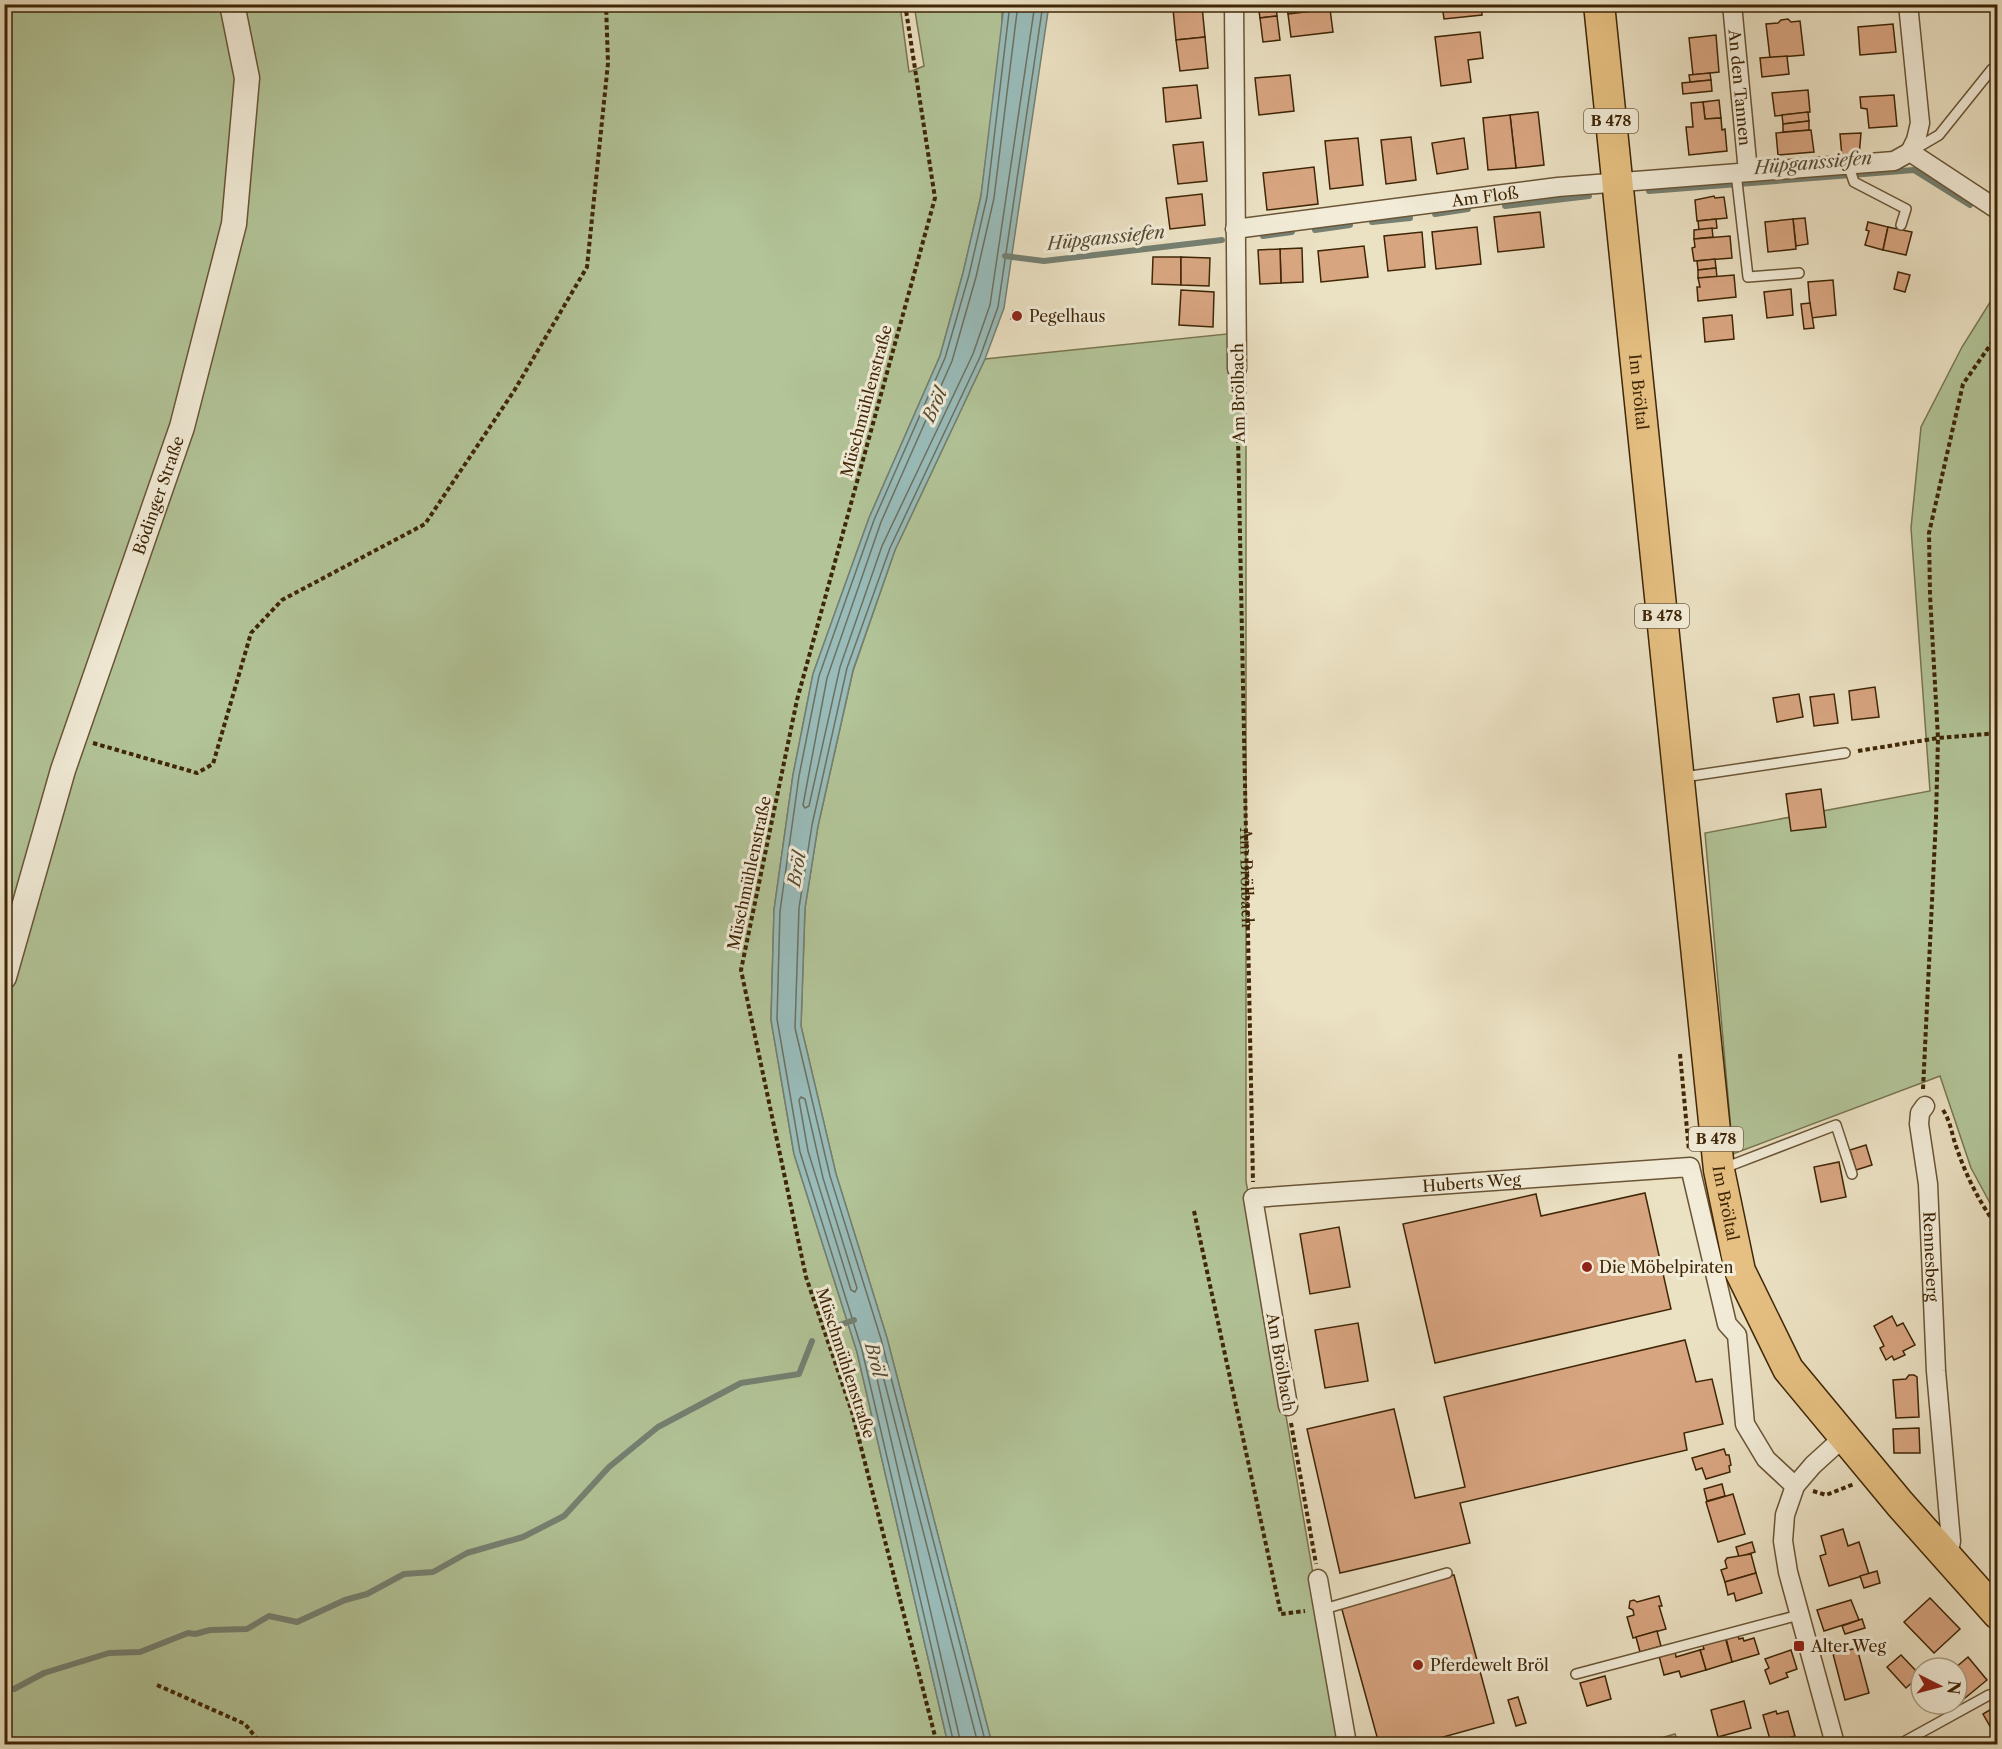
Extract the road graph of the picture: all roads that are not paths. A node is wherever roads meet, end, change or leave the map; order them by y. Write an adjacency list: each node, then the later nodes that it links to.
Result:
1 (232, 4): 18 (street, Bödinger Straße)
2 (1234, 4): 13 (street, Am Brölbach)
3 (1599, 4): 10 (main road, Im Bröltal / B 478)
4 (1732, 4): 9 (street, An den Tannen)
5 (1908, 4): 7 (street)
6 (1992, 69): 7 (lane, Am Floß)
7 (1910, 152): 8 (street, Am Floß); 11 (street)
8 (1848, 164): 9 (street, Am Floß); 12 (lane)
9 (1740, 179): 10 (street, Am Floß); 14 (lane)
10 (1617, 183): 13 (street, Am Floß); 17 (main road, Im Bröltal / B 478)
11 (1998, 210)
12 (1901, 225)
13 (1235, 229): 15 (street, Am Brölbach)
14 (1799, 273)
15 (1237, 369)
16 (1845, 753): 17 (lane)
17 (1678, 778): 20 (main road, Im Bröltal / B 478)
18 (4, 977)
19 (1925, 1106): 26 (street, Rennesberg)
20 (1705, 1168): 21 (lane); 22 (street, Huberts Weg); 24 (main road, Im Bröltal / B 478); 25 (street)
21 (1852, 1174)
22 (1253, 1198): 23 (street, Am Brölbach)
23 (1288, 1406)
24 (1845, 1436): 25 (street); 26 (main road, Im Bröltal / B 478)
25 (1795, 1486): 30 (street)
26 (1948, 1558): 31 (main road, Im Bröltal / B 478)
27 (1447, 1573): 29 (lane)
28 (1318, 1579): 29 (street)
29 (1324, 1609): 34 (street)
30 (1799, 1614): 32 (lane); 35 (street)
31 (1998, 1614)
32 (1576, 1674)
33 (1989, 1695): 36 (lane)
34 (1347, 1744)
35 (1835, 1744)
36 (1900, 1744)

